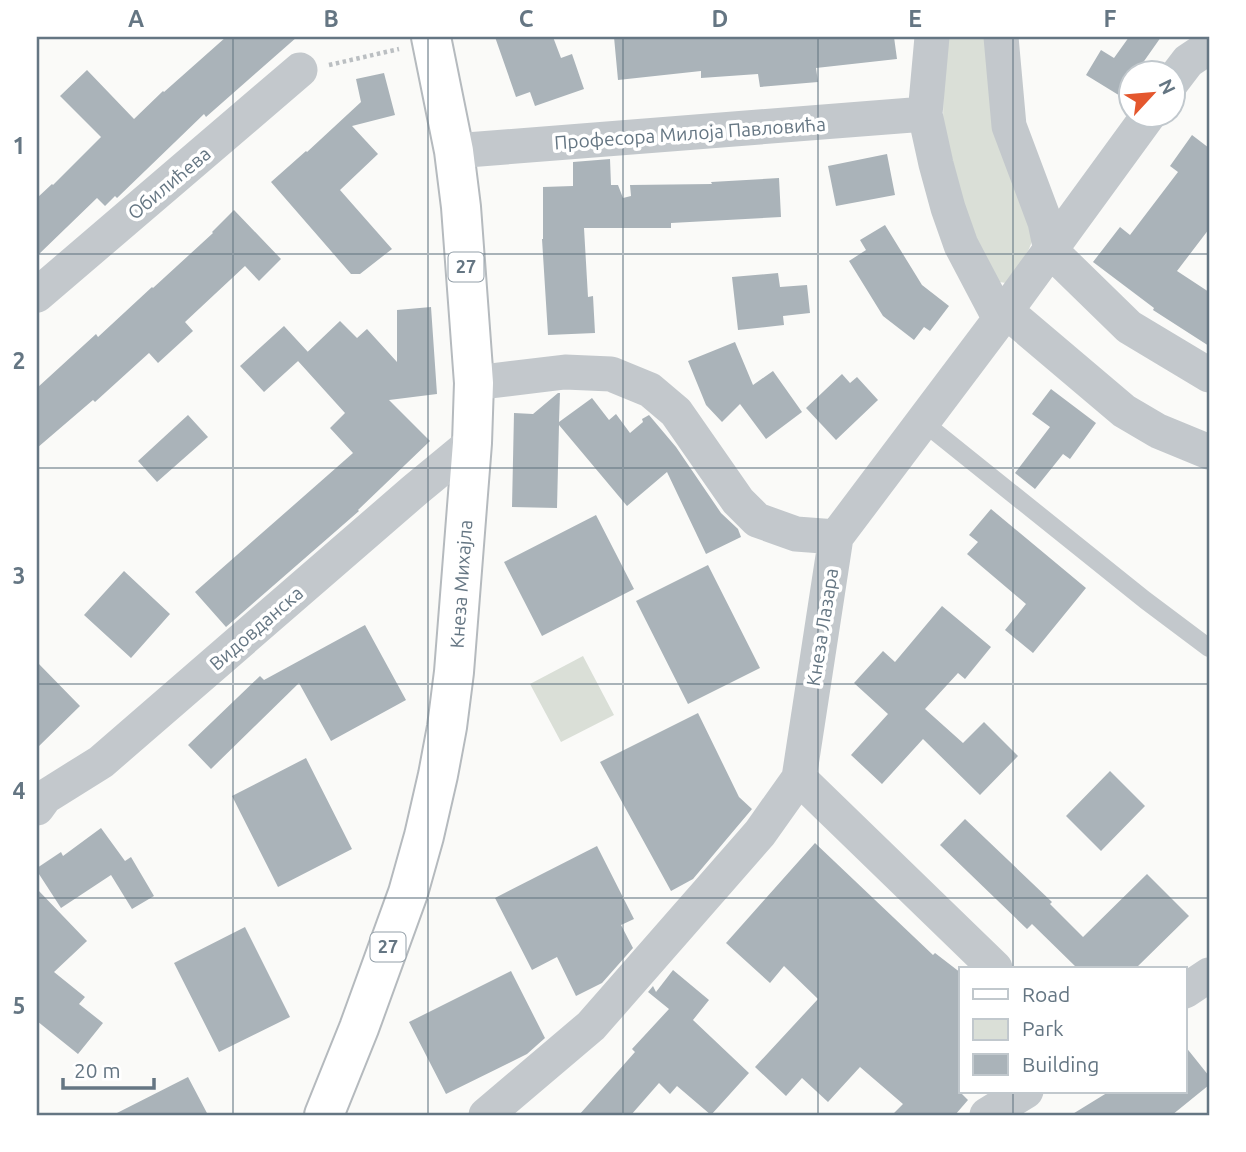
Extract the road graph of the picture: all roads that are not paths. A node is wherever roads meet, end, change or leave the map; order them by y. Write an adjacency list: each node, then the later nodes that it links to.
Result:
1 (932, 37): 7 (street)
2 (1001, 37): 10 (street)
3 (416, 43): 9 (main road, Кнеза Михајла / 27)
4 (1209, 47): 5 (street)
5 (1186, 64)
6 (300, 71): 11 (street, Обилићева)
7 (925, 114): 9 (street, Професора Милоја Павловића); 12 (street)
8 (1138, 130): 10 (street, Кнеза Лазара)
9 (454, 151): 14 (main road, Кнеза Михајла / 27)
10 (1051, 250): 12 (street, Кнеза Лазара); 13 (street)
11 (37, 296)
12 (1003, 315): 15 (street, Кнеза Лазара); 17 (street)
13 (1209, 375)
14 (474, 383): 16 (main road, Кнеза Михајла / 27); 18 (street)
15 (923, 422): 18 (street, Кнеза Лазара); 19 (lane)
16 (472, 443): 21 (street, Видовданска); 26 (main road, Кнеза Михајла / 27)
17 (1209, 452)
18 (836, 537): 20 (street, Кнеза Лазара)
19 (1209, 648)
20 (799, 778): 22 (street); 27 (street, Кнеза Лазара)
21 (39, 800)
22 (994, 967)
23 (1209, 975): 24 (street)
24 (1186, 989)
25 (1024, 1092): 28 (street)
26 (324, 1115)
27 (486, 1115)
28 (987, 1115)

